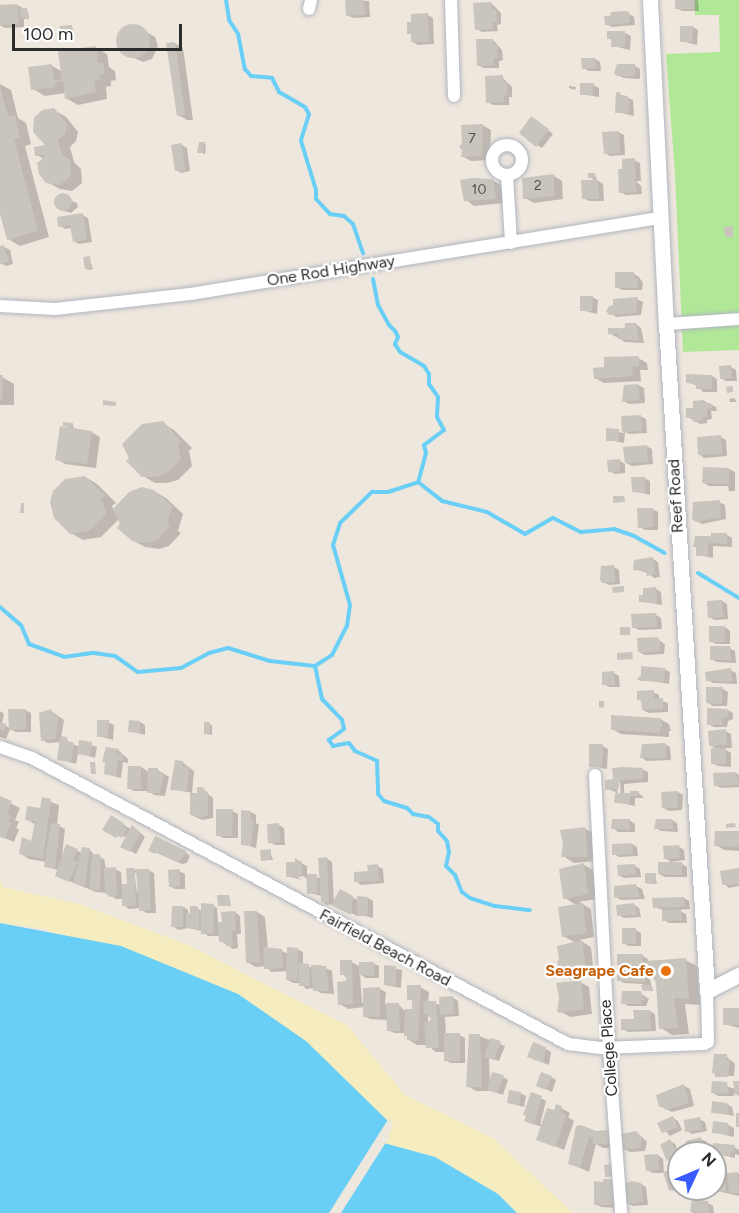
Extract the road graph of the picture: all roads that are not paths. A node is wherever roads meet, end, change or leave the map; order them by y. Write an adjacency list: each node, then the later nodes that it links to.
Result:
1 (450, 0): 3 (street)
2 (650, 0): 5 (street, Reef Road)
3 (454, 96)
4 (507, 175): 6 (street)
5 (661, 218): 6 (street, One Rod Highway); 9 (street, Reef Road)
6 (512, 243): 7 (street, One Rod Highway)
7 (0, 306)
8 (739, 319): 9 (street)
9 (666, 324): 13 (street, Reef Road)
10 (0, 747): 14 (street, Fairfield Beach Road)
11 (595, 775): 14 (street, College Place)
12 (739, 975): 13 (street)
13 (707, 991): 14 (street, Fairfield Beach Road)
14 (609, 1048): 15 (street, College Place)
15 (621, 1213)

